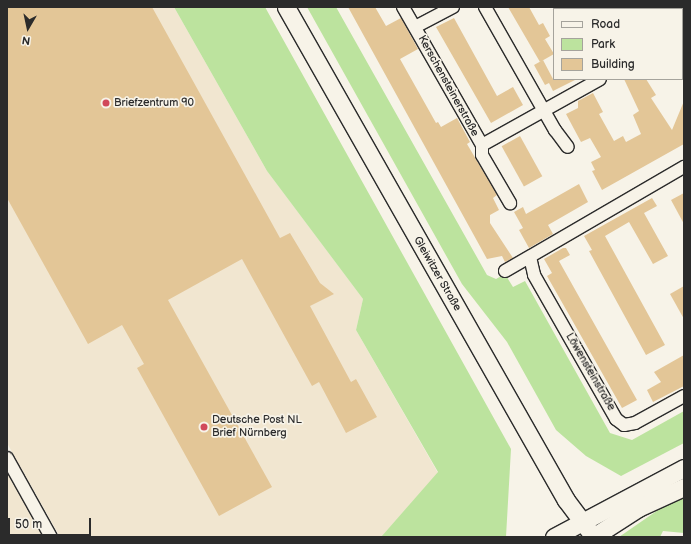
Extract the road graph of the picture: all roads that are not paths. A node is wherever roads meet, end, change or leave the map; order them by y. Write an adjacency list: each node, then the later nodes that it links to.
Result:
1 (286, 7): 18 (main road, Gleiwitzer Straße)
2 (403, 7): 5 (street, Kerschensteinerstraße)
3 (453, 7): 5 (street, Kerschensteinerstraße)
4 (484, 7): 7 (street)
5 (415, 27): 8 (street, Kerschensteinerstraße)
6 (598, 80): 7 (street, Kerschensteinerstraße)
7 (544, 112): 8 (street, Kerschensteinerstraße); 9 (street)
8 (482, 145): 11 (street, Kerschensteinerstraße)
9 (568, 147)
10 (684, 167): 12 (street)
11 (510, 203)
12 (530, 257): 13 (street); 14 (street, Löwensteinstraße)
13 (506, 270)
14 (684, 396)
15 (7, 458): 19 (street)
16 (684, 468): 18 (main road)
17 (684, 487): 21 (main road)
18 (581, 522): 20 (main road); 21 (main road, Gleiwitzer Straße)
19 (51, 537)
20 (554, 537)
21 (593, 537)

